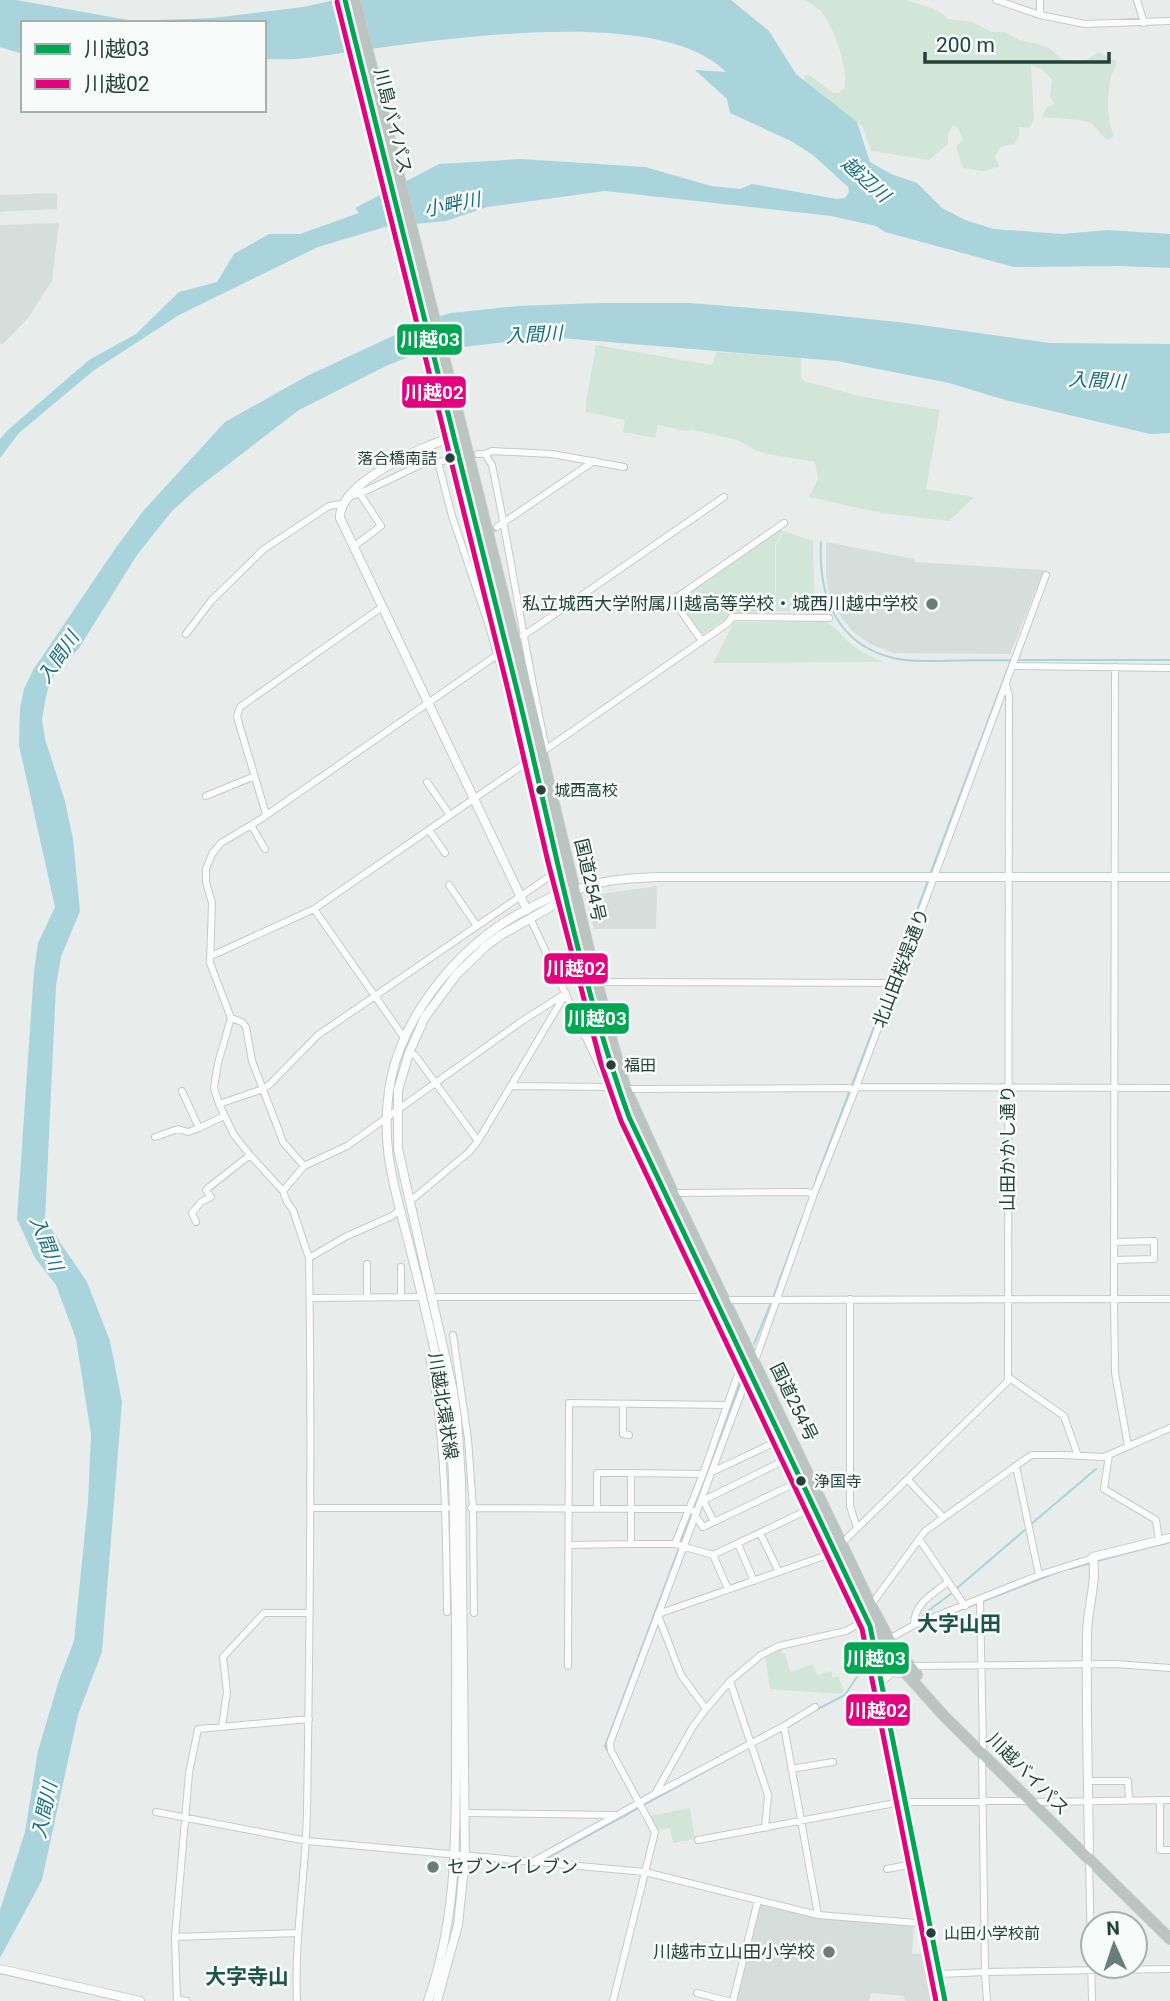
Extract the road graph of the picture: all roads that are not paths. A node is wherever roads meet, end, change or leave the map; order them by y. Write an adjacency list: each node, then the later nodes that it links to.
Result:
1 (345, 0): 9 (highway, 川島バイパス)
2 (355, 0): 9 (highway, 川島バイパス)
3 (996, 0): 6 (street)
4 (1040, 0): 6 (street)
5 (1137, 0): 8 (street)
6 (1040, 15): 8 (street)
7 (1170, 21): 8 (street)
8 (1144, 23)
9 (385, 139): 10 (highway, 川島バイパス)
10 (413, 253): 11 (highway, 国道254号)
11 (455, 433): 18 (main road); 34 (highway, 国道254号); 35 (highway, 国道254号)
12 (447, 460): 14 (street)
13 (595, 461): 15 (street); 20 (street); 20 (street)
14 (438, 462): 16 (street); 28 (street)
15 (624, 467)
16 (360, 494): 18 (street); 21 (street)
17 (724, 497): 26 (street)
18 (345, 501): 21 (main road); 25 (street)
19 (784, 523): 27 (street)
20 (501, 525): 26 (street)
21 (353, 547): 23 (main road)
22 (1046, 575): 29 (street, 北山田桜堤通り)
23 (382, 607): 33 (main road); 36 (street)
24 (829, 618): 27 (street)
25 (186, 634)
26 (523, 636): 35 (street)
27 (702, 641): 35 (street)
28 (497, 655): 33 (street); 34 (street)
29 (1012, 666): 30 (street); 32 (street, 北山田桜堤通り)
30 (1115, 667): 31 (street); 49 (street)
31 (1170, 668)
32 (1006, 684): 47 (street, 北山田桜堤通り); 48 (street, 山田かかし通り)
33 (427, 704): 39 (main road); 40 (street)
34 (520, 704): 35 (highway, 国道254号)
35 (540, 752): 39 (street); 52 (highway, 国道254号)
36 (255, 776): 38 (street); 40 (street)
37 (427, 782): 41 (street)
38 (206, 796)
39 (474, 800): 41 (street); 53 (main road)
40 (266, 814): 42 (street)
41 (450, 816): 43 (street)
42 (251, 825): 44 (street); 57 (street)
43 (429, 830): 45 (street); 54 (street)
44 (265, 849)
45 (445, 853)
46 (550, 876): 53 (street)
47 (935, 876): 48 (main road, 川越北環状線); 52 (main road, 川越北環状線); 60 (street, 北山田桜堤通り)
48 (1009, 877): 49 (main road, 川越北環状線); 70 (street, 山田かかし通り)
49 (1115, 877): 50 (main road, 川越北環状線); 72 (street)
50 (1170, 877)
51 (449, 885): 56 (street)
52 (569, 894): 55 (main road, 川越北環状線); 59 (highway, 国道254号)
53 (520, 895): 55 (main road); 56 (street)
54 (314, 909): 57 (street); 62 (street)
55 (528, 914): 58 (street); 65 (main road, 川越北環状線); 66 (main road, 川越北環状線)
56 (477, 926): 62 (street)
57 (211, 956): 63 (street)
58 (560, 981): 59 (street); 61 (street)
59 (593, 982): 60 (street); 67 (highway, 国道254号); 75 (highway, 国道254号)
60 (895, 983): 71 (street, 北山田桜堤通り)
61 (566, 993): 64 (street); 68 (street); 69 (street)
62 (375, 996): 65 (street); 74 (street)
63 (231, 1018): 74 (street); 77 (street)
64 (583, 1034): 67 (street); 69 (street)
65 (405, 1039): 80 (main road, 川越北環状線)
66 (409, 1053): 68 (street); 78 (main road, 川越北環状線)
67 (609, 1062): 101 (highway, 国道254号)
68 (436, 1082): 78 (street); 83 (street)
69 (512, 1086): 83 (street)
70 (1009, 1087): 71 (street); 72 (street); 106 (street, 山田かかし通り)
71 (856, 1088): 75 (street); 88 (street, 北山田桜堤通り)
72 (1113, 1088): 73 (street); 92 (street)
73 (1170, 1088)
74 (262, 1089): 77 (street); 85 (street)
75 (626, 1089): 87 (highway, 国道254号)
76 (182, 1091): 81 (street)
77 (219, 1104): 79 (street)
78 (398, 1109): 80 (street); 89 (main road, 川越北環状線)
79 (224, 1116): 81 (street); 84 (street)
80 (386, 1116): 85 (street); 90 (main road, 川越北環状線)
81 (198, 1128): 82 (street)
82 (155, 1137)
83 (478, 1142): 89 (street)
84 (250, 1155): 86 (street); 91 (street)
85 (304, 1166): 86 (street)
86 (283, 1191): 93 (street)
87 (673, 1193): 88 (street); 101 (highway, 国道254号)
88 (814, 1194): 102 (street, 北山田桜堤通り)
89 (409, 1202): 99 (main road, 川越北環状線)
90 (401, 1209): 93 (street); 99 (main road, 川越北環状線)
91 (196, 1222)
92 (1115, 1242): 94 (street); 94 (street)
93 (309, 1258): 100 (street)
94 (1114, 1260): 104 (street)
95 (367, 1264): 97 (street)
96 (401, 1268): 98 (street)
97 (367, 1297): 98 (street); 100 (street)
98 (401, 1297): 99 (street)
99 (427, 1297): 101 (street); 108 (main road, 川越北環状線); 110 (main road, 川越北環状線)
100 (310, 1298): 130 (street)
101 (720, 1298): 102 (street); 111 (highway, 国道254号)
102 (777, 1298): 103 (street); 111 (street, 北山田桜堤通り)
103 (850, 1299): 106 (street); 139 (street)
104 (1114, 1299): 105 (street); 106 (street); 118 (street)
105 (1170, 1299)
106 (1006, 1300): 112 (street, 山田かかし通り)
107 (453, 1335): 109 (street)
108 (435, 1353): 131 (street); 203 (main road, 川越北環状線)
109 (456, 1355): 110 (street); 132 (street)
110 (445, 1356): 194 (main road, 川越北環状線)
111 (749, 1363): 114 (street); 117 (highway, 国道254号); 123 (street); 148 (highway, 国道254号)
112 (1008, 1377): 120 (street); 127 (street)
113 (623, 1404): 114 (street); 116 (street); 135 (street)
114 (727, 1405): 125 (street)
115 (1170, 1428): 118 (street)
116 (629, 1434)
117 (782, 1439): 121 (highway, 国道254号); 123 (street)
118 (1128, 1446): 119 (street)
119 (1109, 1455): 120 (street); 143 (street)
120 (1078, 1456): 122 (street)
121 (791, 1457): 126 (highway, 国道254号); 128 (street)
122 (1016, 1466): 137 (street); 152 (street)
123 (712, 1472): 128 (street)
124 (631, 1473): 125 (street); 133 (street); 134 (street)
125 (703, 1474): 136 (street)
126 (802, 1480): 129 (highway, 国道254号); 138 (street)
127 (908, 1480): 137 (street); 139 (street)
128 (703, 1499): 136 (street); 138 (street)
129 (814, 1507): 140 (street); 148 (highway, 国道254号)
130 (310, 1508): 131 (street); 160 (street)
131 (447, 1508): 159 (street)
132 (471, 1508): 135 (street); 161 (street)
133 (597, 1508): 134 (street); 135 (street)
134 (631, 1508): 136 (street); 144 (street)
135 (569, 1509): 146 (street)
136 (693, 1511): 138 (street); 147 (street)
137 (943, 1517): 142 (street)
138 (714, 1522)
139 (857, 1528): 148 (street)
140 (760, 1533): 145 (street); 151 (street)
141 (1170, 1538): 143 (main road)
142 (919, 1539): 154 (street); 157 (street)
143 (1159, 1540): 150 (main road)
144 (631, 1544): 146 (street); 147 (street)
145 (737, 1544): 149 (street); 153 (street)
146 (569, 1545): 168 (street)
147 (680, 1545): 149 (street); 162 (street)
148 (839, 1547): 151 (street); 157 (highway, 国道254号); 163 (highway, 国道254号)
149 (713, 1555): 155 (street)
150 (1093, 1558): 152 (street); 167 (main road)
151 (779, 1572): 153 (street)
152 (1040, 1575): 156 (street)
153 (754, 1581): 155 (street)
154 (948, 1581): 158 (street); 164 (street)
155 (728, 1589): 162 (street)
156 (979, 1600): 158 (street); 169 (street)
157 (871, 1605): 165 (highway, 国道254号)
158 (965, 1606): 164 (street)
159 (447, 1612)
160 (309, 1613): 176 (street); 177 (street)
161 (474, 1613)
162 (658, 1614): 175 (street); 192 (street)
163 (869, 1622): 166 (highway, 川越バイパス); 172 (street); 173 (main road)
164 (914, 1625): 165 (street)
165 (889, 1639): 166 (main road); 171 (highway, 川越バイパス)
166 (887, 1651): 171 (highway, 川越バイパス); 173 (main road)
167 (1087, 1664): 169 (street); 170 (street); 183 (main road)
168 (568, 1665)
169 (981, 1665): 171 (street); 180 (street)
170 (1170, 1668)
171 (907, 1669): 173 (main road); 180 (highway, 川越バイパス)
172 (730, 1681): 175 (street); 179 (street)
173 (882, 1681): 190 (main road)
174 (815, 1707): 178 (street)
175 (706, 1709): 184 (street)
176 (309, 1719): 177 (street); 200 (street)
177 (222, 1726): 196 (street)
178 (784, 1726): 179 (street); 182 (street)
179 (751, 1743): 184 (street); 198 (street)
180 (983, 1750): 189 (highway, 川越バイパス); 191 (street)
181 (833, 1762): 182 (street)
182 (791, 1769): 197 (street)
183 (1088, 1782): 185 (main road); 186 (street)
184 (655, 1794): 192 (street)
185 (1088, 1800): 186 (street); 189 (street); 202 (main road)
186 (1129, 1800): 187 (street)
187 (1160, 1800): 188 (street); 201 (street)
188 (1170, 1800)
189 (1034, 1801): 191 (street); 202 (highway, 川越バイパス)
190 (906, 1802): 191 (street); 197 (street); 205 (main road)
191 (983, 1802): 220 (street)
192 (640, 1804): 195 (street); 207 (street)
193 (156, 1812): 196 (street)
194 (466, 1813): 195 (street); 203 (main road, 川越北環状線)
195 (616, 1815): 204 (street)
196 (186, 1818): 200 (street); 214 (street)
197 (800, 1820): 198 (street); 210 (street)
198 (765, 1828): 199 (street)
199 (698, 1840)
200 (307, 1841): 203 (street); 213 (street)
201 (1170, 1850)
202 (1089, 1854): 209 (street); 212 (highway, 川越バイパス); 215 (highway, 川越バイパス)
203 (460, 1857): 204 (street); 229 (main road, 川越北環状線); 230 (main road, 川越北環状線)
204 (533, 1862): 207 (street)
205 (918, 1863): 206 (street); 211 (main road)
206 (887, 1869)
207 (645, 1872): 208 (street); 231 (street)
208 (758, 1900): 210 (street); 233 (street)
209 (1090, 1910)
210 (818, 1914): 211 (street)
211 (930, 1924): 221 (main road)
212 (1170, 1930)
213 (297, 1933): 214 (street); 228 (street)
214 (175, 1937): 225 (street)
215 (1170, 1939)
216 (0, 1969): 224 (main road)
217 (1149, 1969): 218 (street)
218 (1170, 1969)
219 (1079, 1970): 220 (street)
220 (985, 1972): 221 (street); 235 (street)
221 (941, 1974): 234 (main road)
222 (1091, 1980): 236 (street)
223 (697, 1993): 232 (street)
224 (123, 1999): 226 (main road)
225 (177, 2000): 227 (street)
226 (139, 2001)
227 (187, 2001)
228 (297, 2001)
229 (428, 2001)
230 (437, 2001)
231 (613, 2001)
232 (728, 2001)
233 (733, 2001)
234 (945, 2001)
235 (987, 2001)
236 (1092, 2001)

